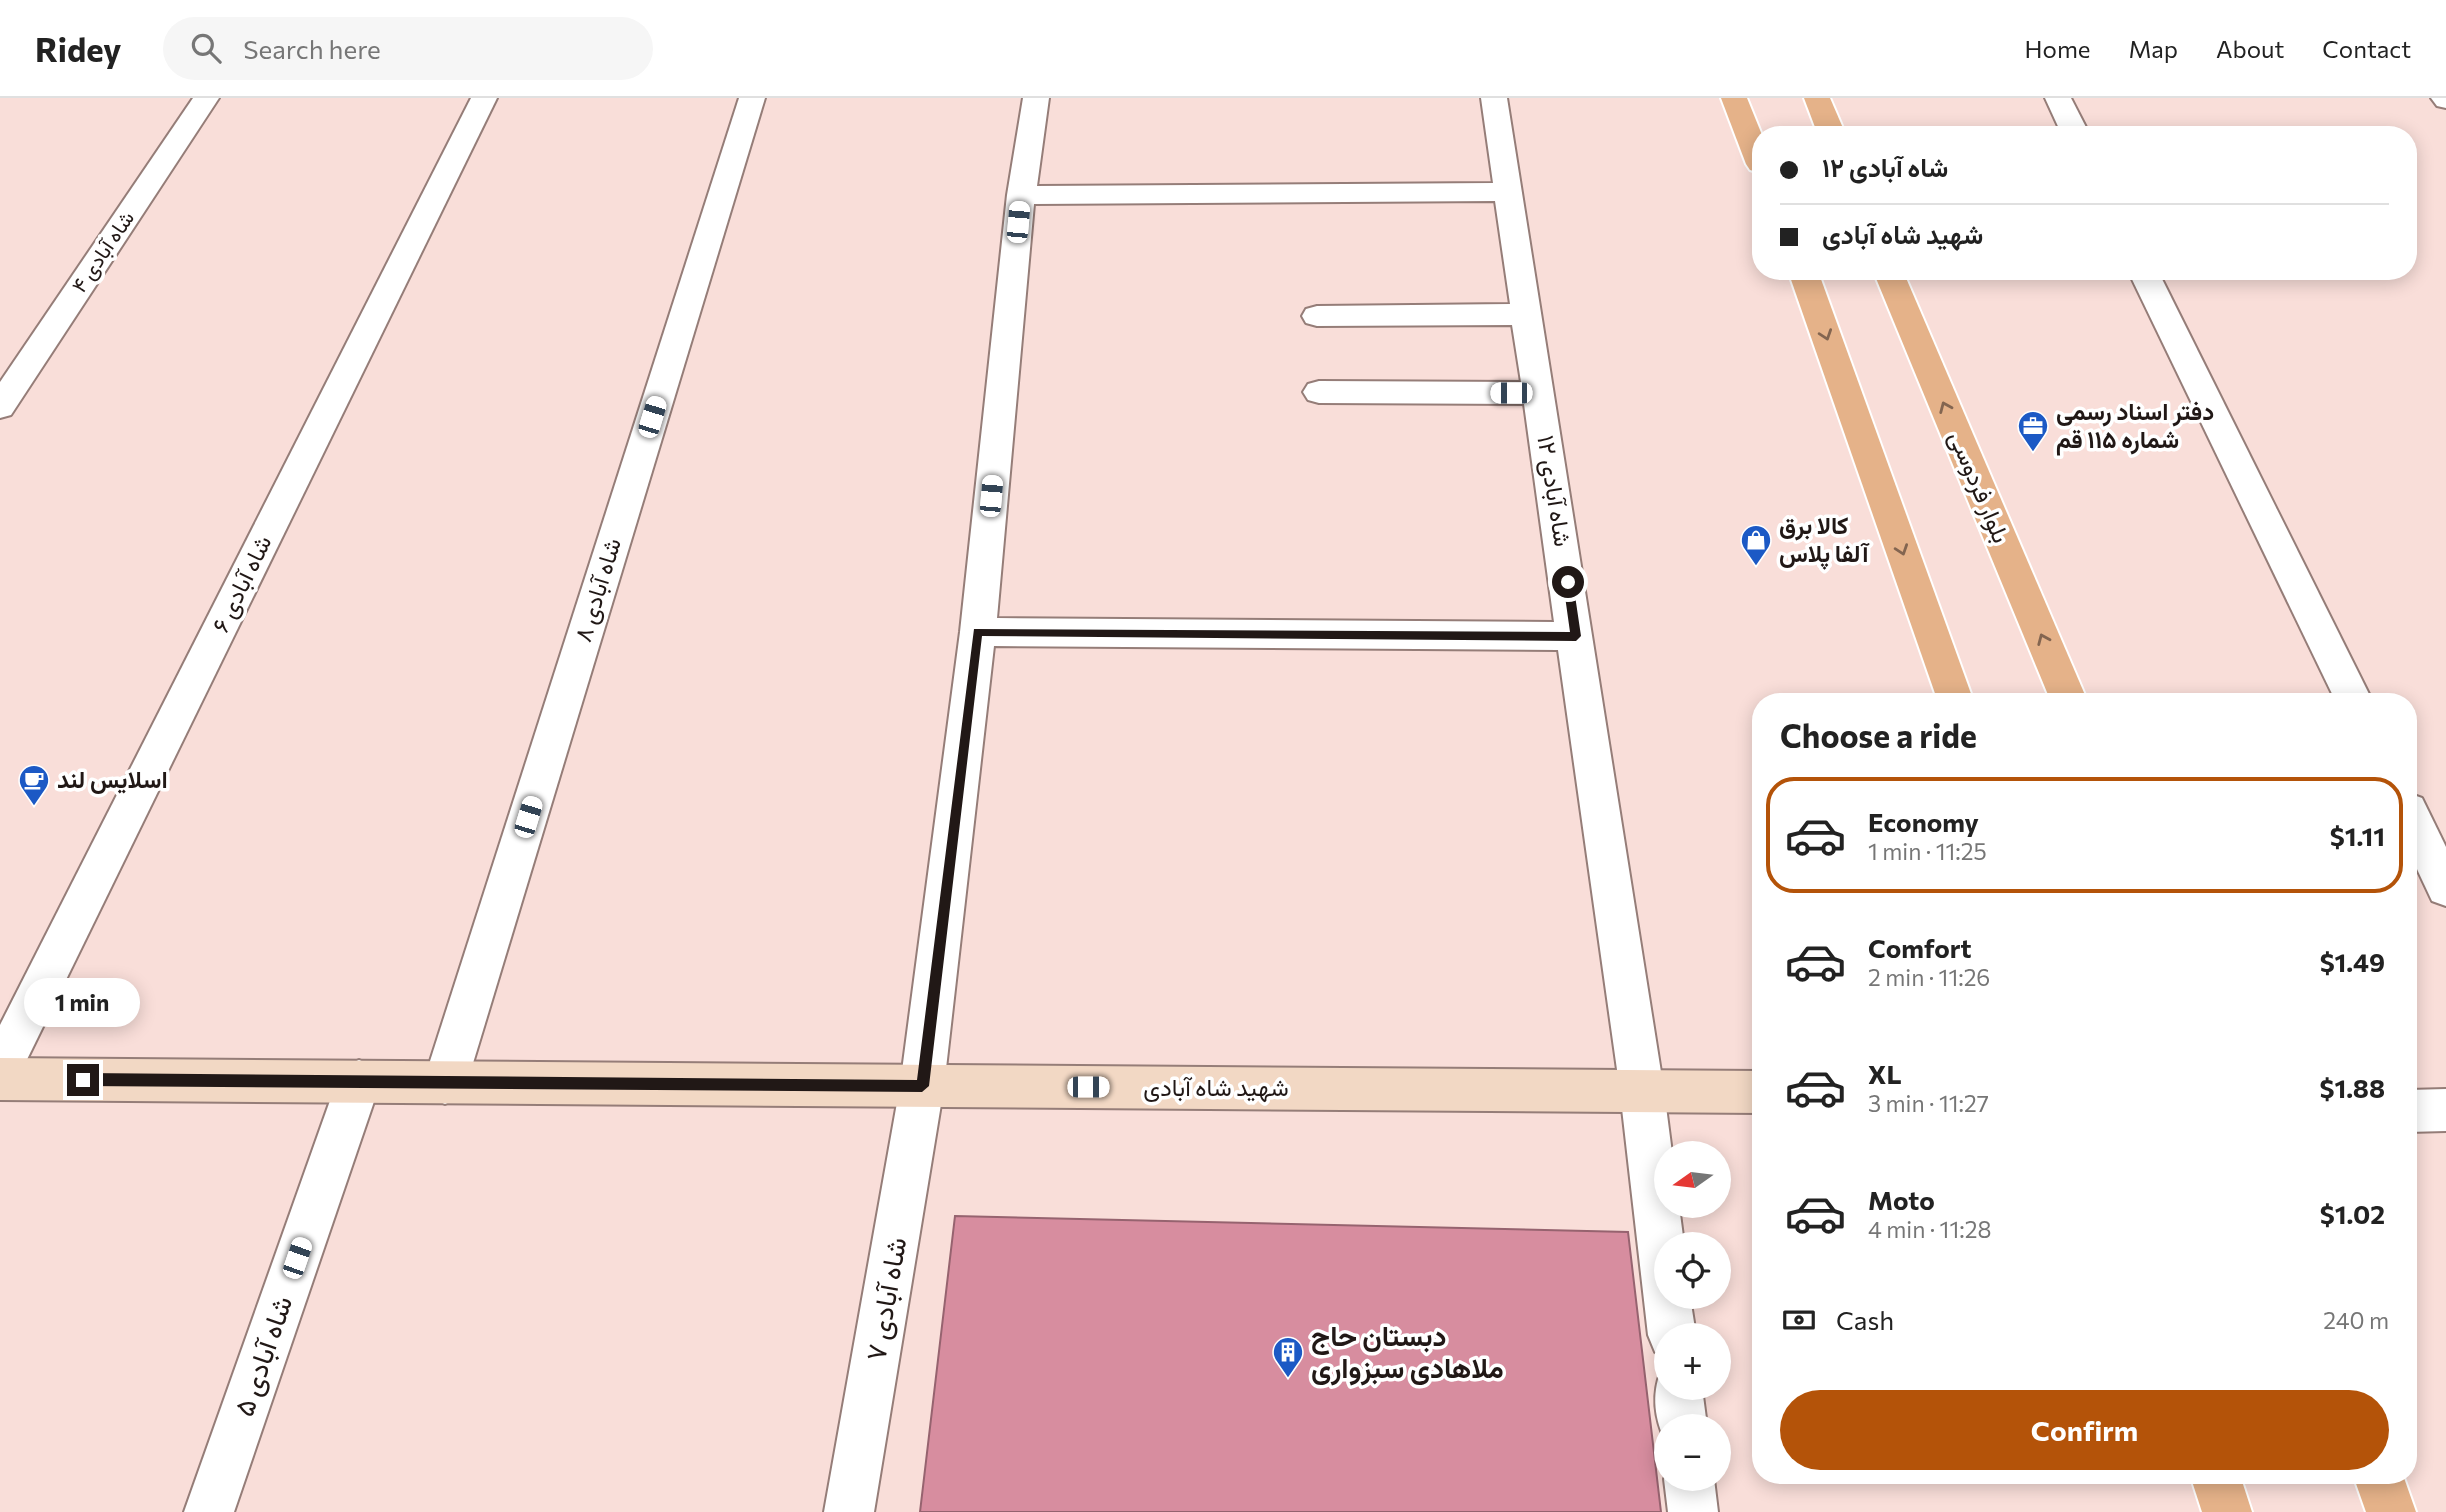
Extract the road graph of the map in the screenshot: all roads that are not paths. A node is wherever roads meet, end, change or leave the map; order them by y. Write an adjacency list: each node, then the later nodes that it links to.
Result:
1 (206, 98): 21 (street, شاه آبادی ۴)
2 (484, 98): 29 (street, شاه آبادی ۶)
3 (752, 98): 32 (street, شاه آبادی ۸)
4 (1035, 98): 13 (street, شاه آبادی ۷)
5 (1494, 98): 12 (street, شاه آبادی ۱۲)
6 (1734, 98): 11 (main road)
7 (1817, 98): 9 (main road)
8 (2058, 98): 10 (street)
9 (1828, 126)
10 (2072, 126)
11 (1752, 144)
12 (1509, 192): 13 (street); 17 (street, شاه آبادی ۱۲)
13 (1021, 195): 22 (street, شاه آبادی ۷)
14 (1806, 280): 24 (main road, one-way to 24)
15 (1892, 280): 25 (main road, بلوار فردوسی, one-way to 15)
16 (2147, 280): 26 (street)
17 (1527, 314): 18 (street); 20 (street, شاه آبادی ۱۲)
18 (1317, 316)
19 (1319, 392): 20 (street)
20 (1539, 393): 23 (street, شاه آبادی ۱۲)
21 (0, 407)
22 (978, 632): 23 (street); 33 (street, شاه آبادی ۷)
23 (1576, 636): 34 (street, شاه آبادی ۱۲)
24 (1953, 693)
25 (2066, 693)
26 (2351, 693)
27 (2417, 828): 28 (street)
28 (2446, 888)
29 (0, 1069)
30 (0, 1079): 31 (main road, شهید شاه آبادی)
31 (359, 1081): 32 (main road, شهید شاه آبادی); 42 (street, شاه آبادی ۵)
32 (445, 1083): 33 (main road, شهید شاه آبادی)
33 (922, 1086): 34 (main road, شهید شاه آبادی); 43 (street, شاه آبادی ۷)
34 (1642, 1091): 35 (main road, شهید شاه آبادی); 38 (street, شاه آبادی ۱۲)
35 (1752, 1092)
36 (2446, 1110): 37 (street)
37 (2417, 1111)
38 (1659, 1232)
39 (2218, 1484): 45 (main road)
40 (2381, 1484): 46 (main road)
41 (1690, 1491): 44 (street)
42 (209, 1512)
43 (849, 1512)
44 (1693, 1512)
45 (2227, 1512)
46 (2391, 1512)

